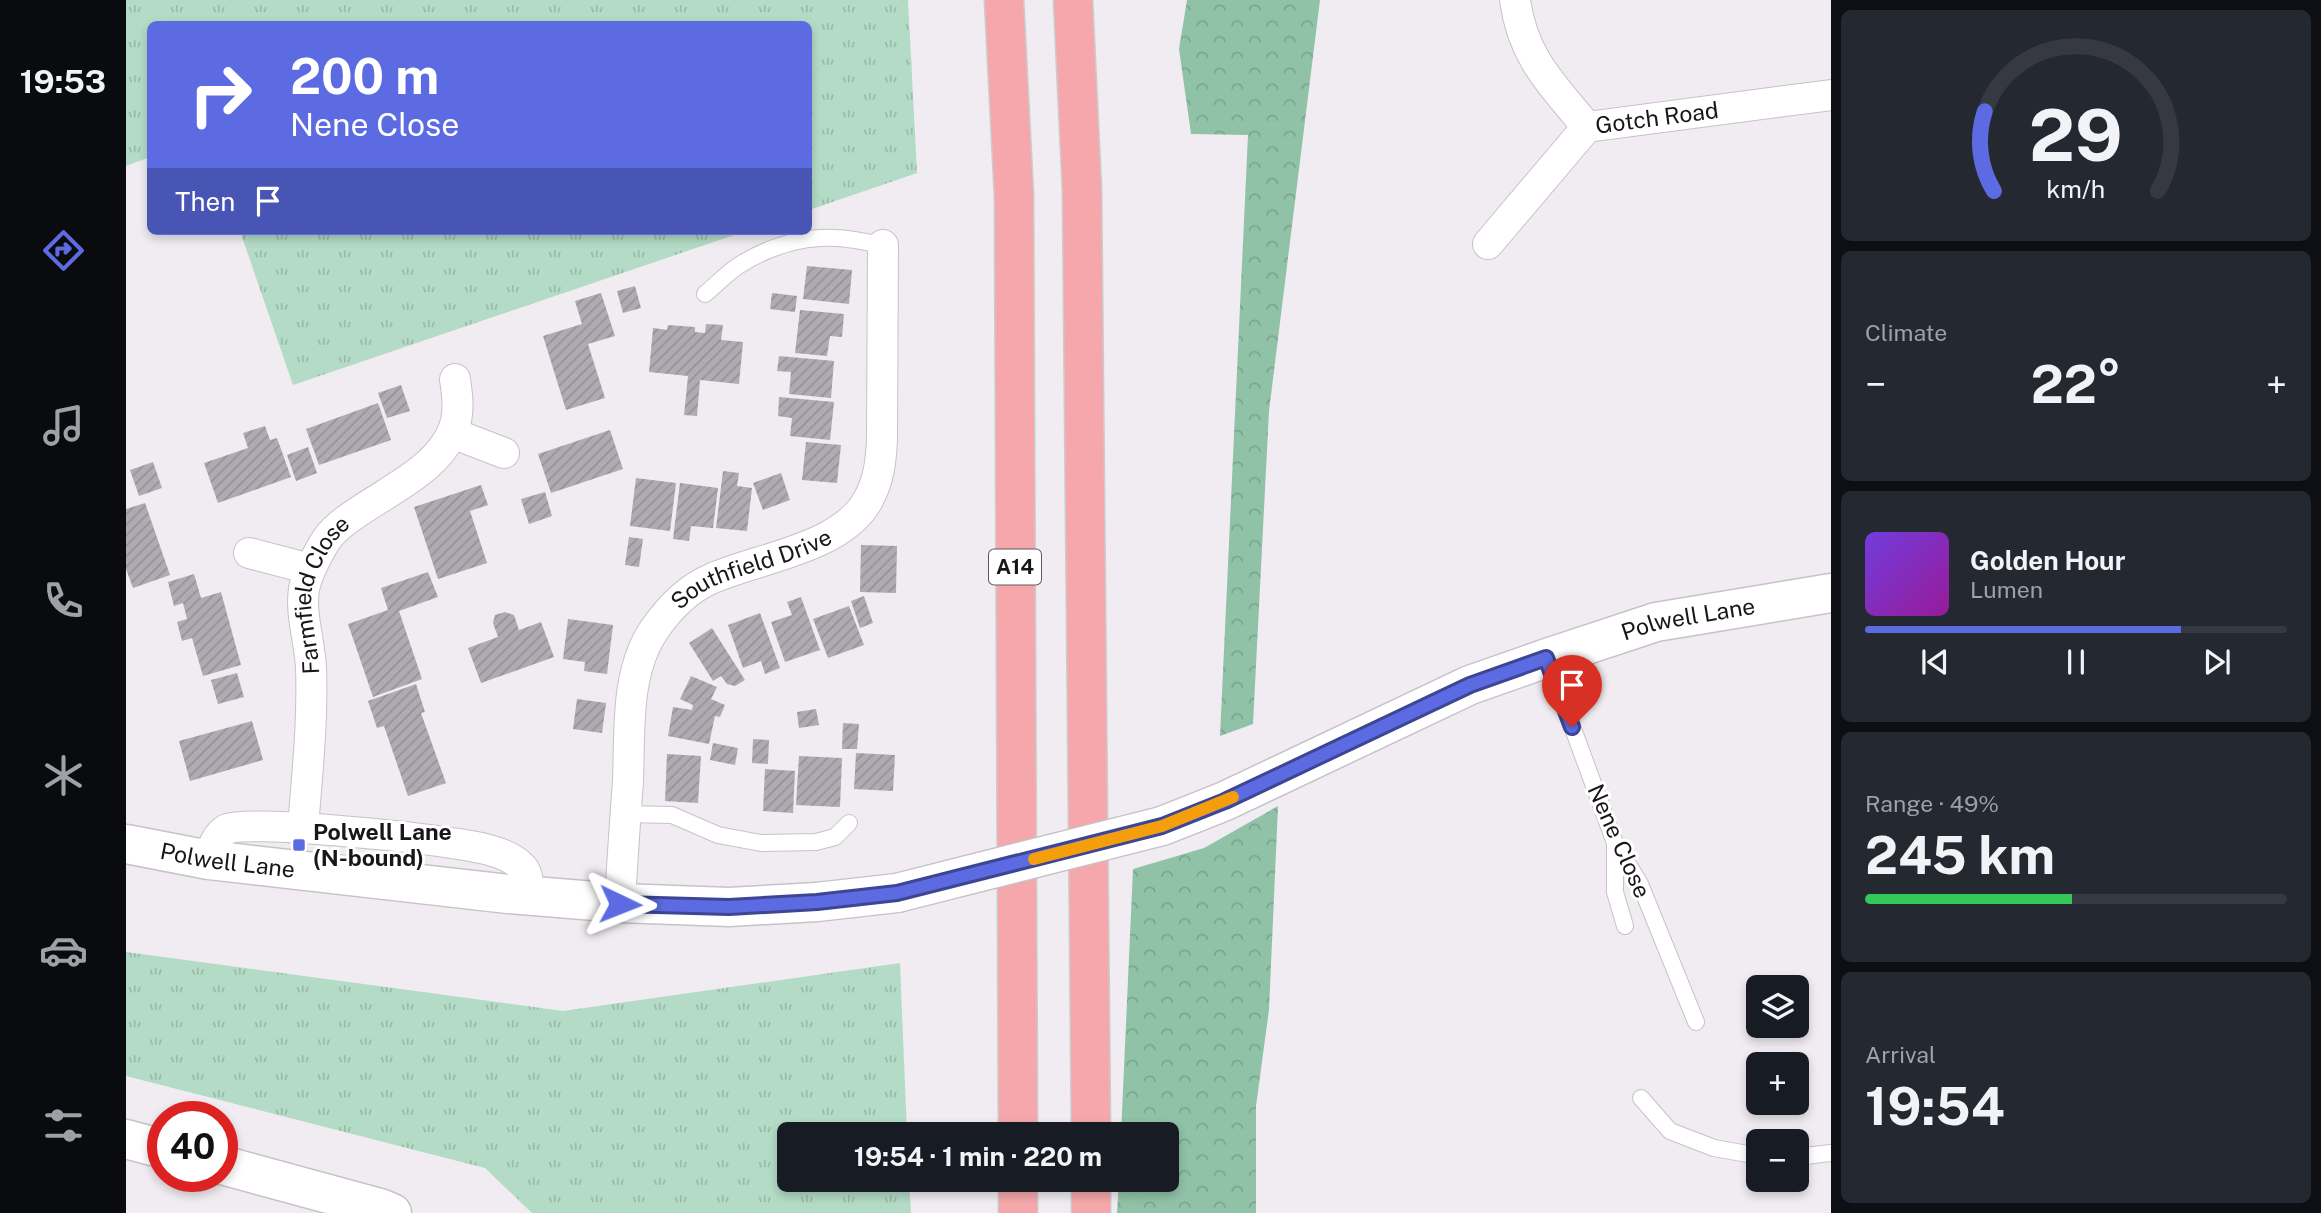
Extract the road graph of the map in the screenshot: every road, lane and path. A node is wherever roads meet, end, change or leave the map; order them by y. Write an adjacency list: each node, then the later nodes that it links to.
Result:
1 (1004, 0): 27 (highway, A14)
2 (1073, 0): 28 (highway)
3 (1515, 0): 5 (street, Gotch Road)
4 (1831, 95): 5 (street, Gotch Road)
5 (1587, 127): 6 (street)
6 (1488, 244)
7 (883, 245): 8 (lane); 16 (street, Southfield Drive)
8 (705, 295)
9 (455, 379): 10 (street, Farmfield Close)
10 (452, 433): 11 (street); 13 (street, Farmfield Close)
11 (504, 453)
12 (249, 553): 13 (street)
13 (310, 569): 18 (street, Farmfield Close)
14 (1831, 593): 15 (street, Polwell Lane)
15 (1546, 658): 19 (lane, Nene Close); 23 (street, Polwell Lane, bridge)
16 (626, 814): 17 (lane); 23 (street, Southfield Drive)
17 (849, 823)
18 (303, 828): 21 (street); 22 (street)
19 (1615, 843): 24 (lane); 25 (lane, Nene Close)
20 (126, 844): 21 (street, Polwell Lane)
21 (209, 860): 22 (street, Polwell Lane)
22 (529, 896): 23 (street, Polwell Lane)
23 (620, 904)
24 (1625, 926)
25 (1696, 1022)
26 (1642, 1098): 32 (lane)
27 (1018, 1122)
28 (1091, 1122)
29 (126, 1139): 30 (street)
30 (147, 1145)
31 (1831, 1153): 33 (lane)
32 (1746, 1154)
33 (1809, 1156)
34 (238, 1169): 37 (street)
35 (1018, 1192): 38 (highway)
36 (1091, 1192): 39 (highway)
37 (391, 1213)
38 (1018, 1213)
39 (1091, 1213)

